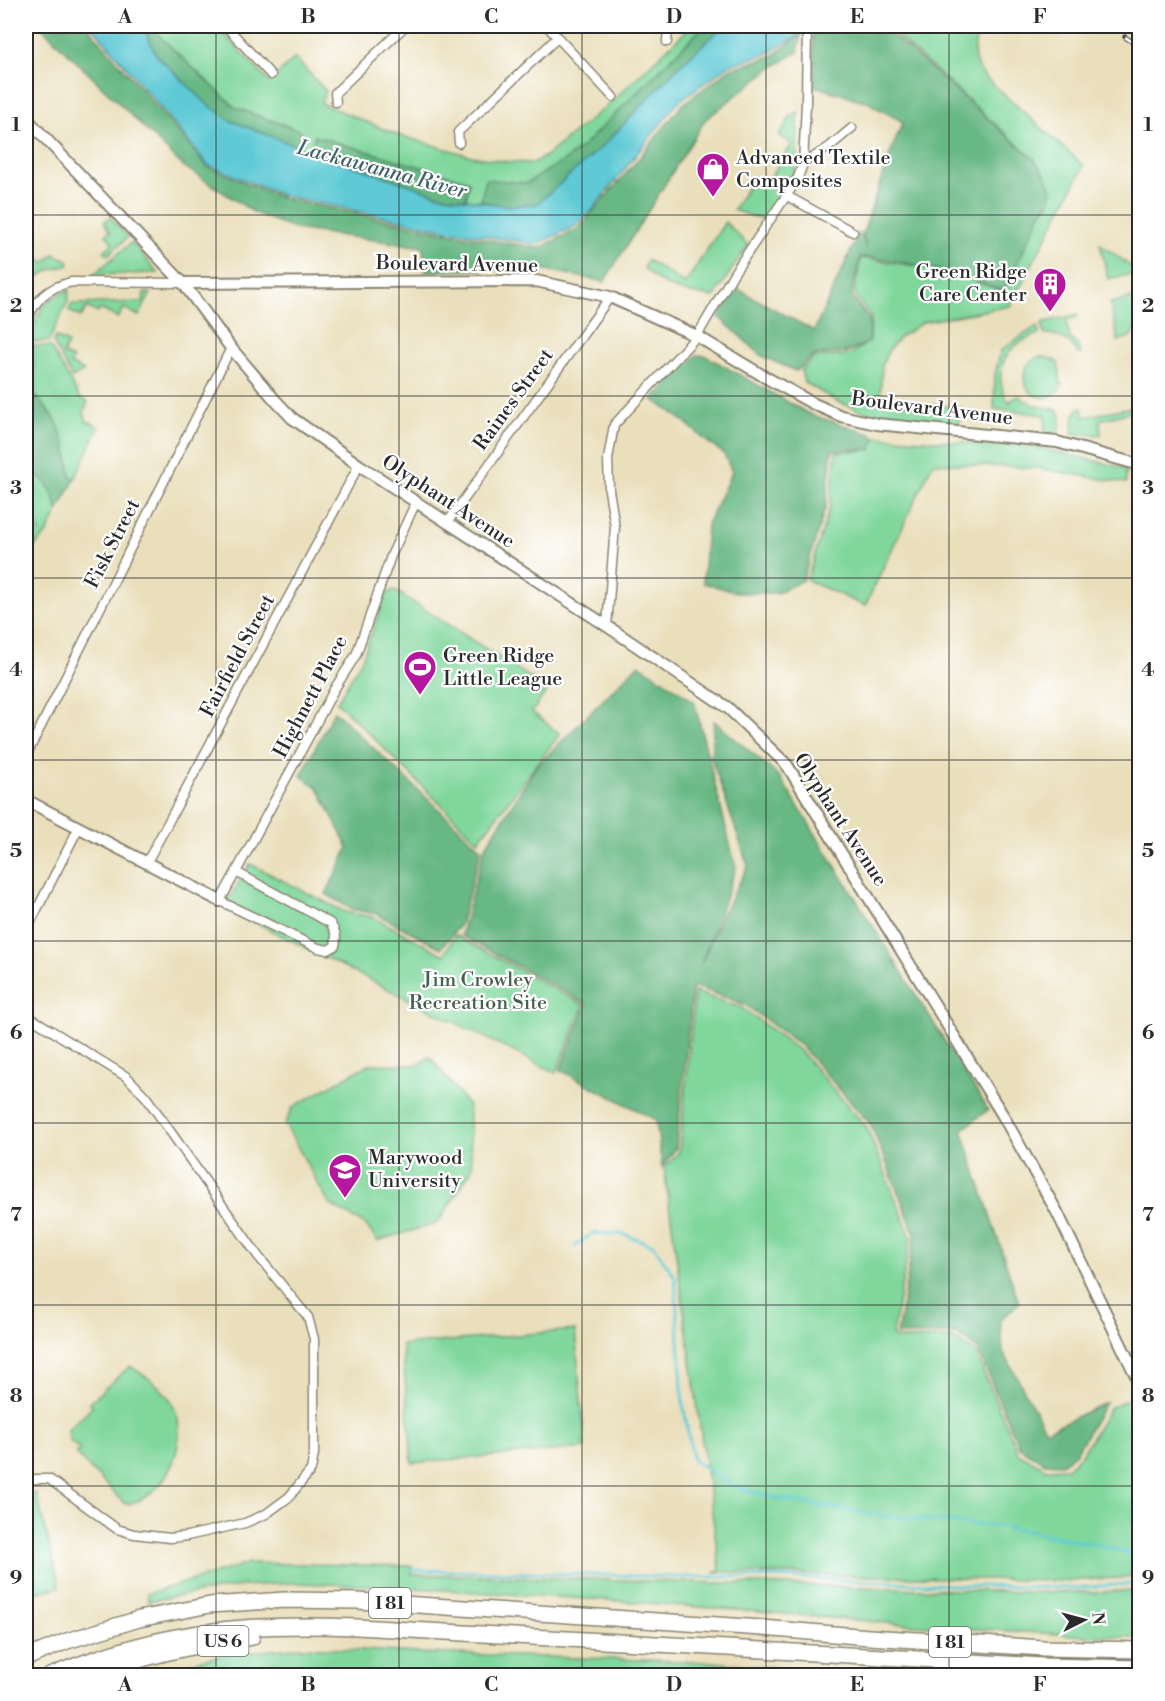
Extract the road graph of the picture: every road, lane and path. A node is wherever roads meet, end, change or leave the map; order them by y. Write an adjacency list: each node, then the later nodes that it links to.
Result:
1 (405, 26): 10 (street)
2 (547, 26): 6 (street)
3 (668, 26): 7 (street)
4 (807, 26): 14 (street)
5 (232, 27): 8 (street)
6 (558, 37): 9 (street); 13 (street)
7 (667, 42)
8 (271, 75)
9 (613, 97)
10 (336, 102)
11 (26, 118): 17 (street)
12 (852, 128): 14 (street)
13 (459, 143)
14 (803, 164): 15 (street)
15 (788, 196): 16 (street); 20 (street)
16 (853, 232)
17 (183, 283): 18 (street, Boulevard Avenue); 19 (street); 21 (street, Olyphant Avenue)
18 (610, 297): 20 (street, Boulevard Avenue); 25 (street, Raines Street)
19 (26, 325)
20 (697, 336): 23 (street, Boulevard Avenue); 26 (street)
21 (231, 348): 22 (street, Olyphant Avenue); 27 (street, Fisk Street)
22 (359, 465): 24 (street, Olyphant Avenue); 30 (street, Fairfield Street)
23 (1140, 465)
24 (416, 502): 25 (street, Olyphant Avenue); 31 (street, Highnett Place)
25 (447, 523): 26 (street, Olyphant Avenue)
26 (607, 626): 35 (street, Olyphant Avenue)
27 (26, 756)
28 (26, 800): 29 (street)
29 (79, 827): 30 (street); 33 (street)
30 (147, 862): 32 (street)
31 (236, 872): 32 (street, Highnett Place); 32 (street)
32 (220, 901)
33 (26, 931)
34 (26, 1015): 36 (street)
35 (1140, 1384)
36 (26, 1479)
37 (357, 1627): 40 (highway, I 81); 41 (highway, I 81); 42 (highway, US 6)
38 (1140, 1650): 39 (highway, I 81)
39 (26, 1658)
40 (1140, 1668)
41 (50, 1676)
42 (93, 1676)

